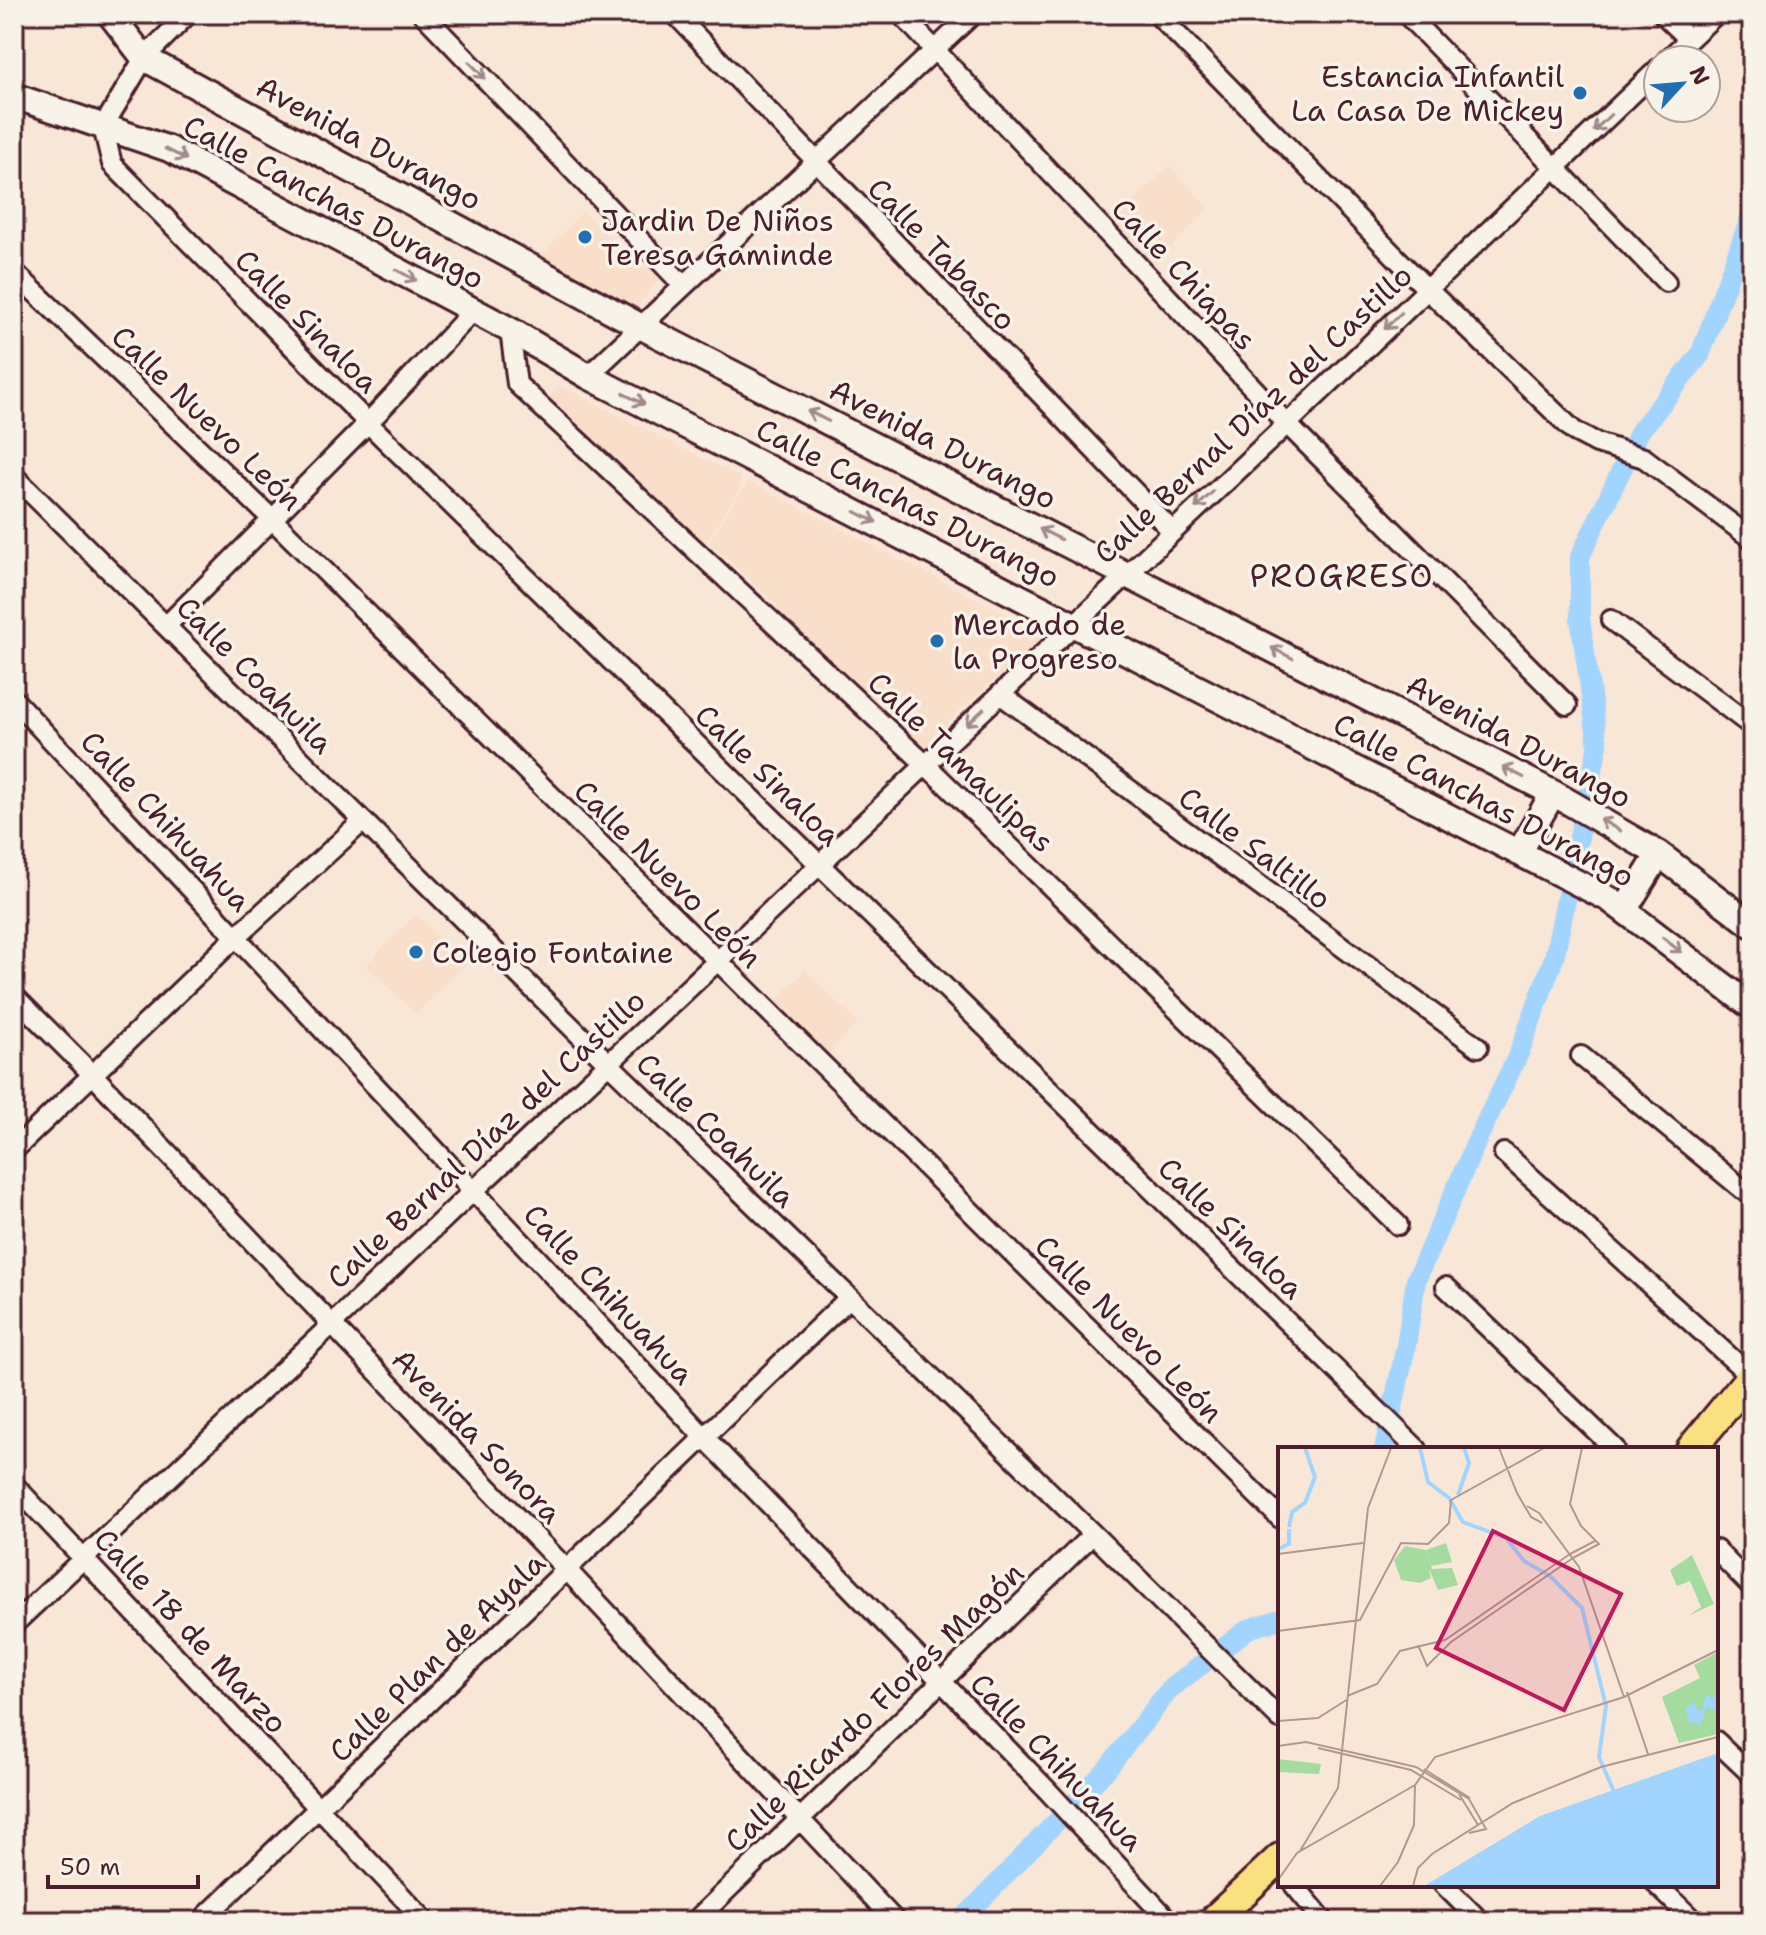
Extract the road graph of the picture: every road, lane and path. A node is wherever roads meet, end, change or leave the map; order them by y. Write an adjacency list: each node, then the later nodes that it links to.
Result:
1 (110, 14): 14 (main road, Avenida Durango)
2 (188, 14): 14 (street)
3 (423, 14): 22 (street, one-way to 22)
4 (675, 14): 18 (street, Calle Tabasco)
5 (901, 14): 13 (street, Calle Chiapas)
6 (973, 14): 13 (street)
7 (1157, 14): 23 (street)
8 (1406, 14): 19 (street)
9 (1663, 14): 11 (street)
10 (1716, 14): 11 (street)
11 (1689, 39): 12 (street)
12 (1684, 44)
13 (934, 51): 18 (street); 29 (street, Calle Chiapas)
14 (144, 58): 17 (street); 25 (main road, Avenida Durango)
15 (1642, 84): 19 (street, Calle Bernal Díaz del Castillo, one-way to 19)
16 (14, 96): 17 (main road)
17 (103, 127): 24 (main road, Calle Canchas Durango, one-way to 24); 28 (street, Calle Sinaloa)
18 (815, 162): 22 (street); 32 (street, Calle Tabasco)
19 (1555, 168): 21 (street); 23 (street, Calle Bernal Díaz del Castillo)
20 (14, 272): 31 (street, Calle Nuevo León)
21 (1666, 282)
22 (683, 285): 25 (street)
23 (1427, 289): 29 (street, Calle Bernal Díaz del Castillo, one-way to 29); 33 (street)
24 (473, 311): 26 (main road, Calle Canchas Durango); 28 (street)
25 (640, 326): 27 (street); 34 (main road, Avenida Durango, one-way to 25)
26 (510, 330): 27 (main road, Calle Canchas Durango); 42 (street, Calle Tamaulipas)
27 (588, 376): 36 (main road, Calle Canchas Durango, one-way to 36)
28 (368, 423): 31 (street); 47 (street, Calle Sinaloa)
29 (1287, 424): 32 (street, Calle Bernal Díaz del Castillo, one-way to 32); 40 (street, Calle Chiapas)
30 (14, 476): 37 (street, Calle Coahuila)
31 (272, 519): 37 (street); 51 (street, Calle Nuevo León)
32 (1171, 530): 34 (street, Calle Bernal Díaz del Castillo)
33 (1752, 539)
34 (1126, 573): 36 (street, Calle Bernal Díaz del Castillo); 43 (main road, Avenida Durango, one-way to 34)
35 (1611, 620): 41 (street)
36 (1073, 623): 38 (street, Calle Bernal Díaz del Castillo); 45 (main road, Calle Canchas Durango)
37 (166, 626): 44 (street, Calle Coahuila)
38 (1000, 694): 42 (street, Calle Bernal Díaz del Castillo, one-way to 42); 54 (street, Calle Saltillo)
39 (14, 700): 50 (street, Calle Chihuahua)
40 (1567, 705)
41 (1752, 726)
42 (925, 764): 47 (street, Calle Bernal Díaz del Castillo); 62 (street, Calle Tamaulipas)
43 (1553, 793): 45 (main road); 46 (main road, Avenida Durango, one-way to 43)
44 (363, 821): 50 (street); 56 (street, Calle Coahuila)
45 (1519, 853): 48 (main road, Calle Canchas Durango)
46 (1659, 854): 48 (main road); 49 (main road, Avenida Durango)
47 (819, 864): 51 (street, Calle Bernal Díaz del Castillo); 68 (street, Calle Sinaloa)
48 (1617, 904): 53 (main road, Calle Canchas Durango, one-way to 53)
49 (1752, 925)
50 (237, 936): 57 (street); 60 (street, Calle Chihuahua)
51 (716, 961): 56 (street, Calle Bernal Díaz del Castillo); 72 (street, Calle Nuevo León)
52 (14, 996): 57 (street, Avenida Sonora)
53 (1752, 1007)
54 (1478, 1047)
55 (1581, 1056): 61 (street)
56 (608, 1063): 60 (street, Calle Bernal Díaz del Castillo); 64 (street, Calle Coahuila)
57 (93, 1075): 58 (street); 65 (street, Avenida Sonora)
58 (14, 1150)
59 (1504, 1153): 66 (street)
60 (475, 1190): 65 (street, Calle Bernal Díaz del Castillo); 67 (street, Calle Chihuahua)
61 (1752, 1197)
62 (1398, 1225)
63 (1446, 1287): 69 (street)
64 (849, 1298): 67 (street, Calle Plan de Ayala); 73 (street, Calle Coahuila)
65 (330, 1324): 75 (street, Calle Bernal Díaz del Castillo); 76 (street, Avenida Sonora)
66 (1752, 1376): 70 (main road)
67 (705, 1438): 76 (street, Calle Plan de Ayala); 79 (street, Calle Chihuahua)
68 (1415, 1447)
69 (1613, 1447)
70 (1693, 1447)
71 (14, 1485): 75 (street, Calle 18 de Marzo)
72 (1278, 1516)
73 (1093, 1534): 79 (street, Calle Ricardo Flores Magón); 80 (street, Calle Coahuila)
74 (1718, 1552): 77 (street)
75 (84, 1556): 78 (street, Calle Bernal Díaz del Castillo); 83 (street, Calle 18 de Marzo)
76 (567, 1570): 83 (street, Calle Plan de Ayala); 84 (street, Avenida Sonora)
77 (1752, 1587)
78 (14, 1624)
79 (941, 1681): 84 (street, Calle Ricardo Flores Magón); 93 (street, Calle Chihuahua)
80 (1278, 1717)
81 (1718, 1743): 82 (street)
82 (1752, 1775)
83 (319, 1810): 89 (street, Calle Plan de Ayala); 90 (street, Calle 18 de Marzo)
84 (799, 1819): 91 (street, Calle Ricardo Flores Magón); 92 (street, Avenida Sonora)
85 (1278, 1863): 94 (main road)
86 (1296, 1887): 95 (street)
87 (1446, 1887): 96 (street)
88 (1659, 1887): 97 (street)
89 (201, 1921)
90 (425, 1921)
91 (695, 1921)
92 (895, 1921)
93 (1169, 1921)
94 (1213, 1921)
95 (1324, 1921)
96 (1480, 1921)
97 (1694, 1921)

